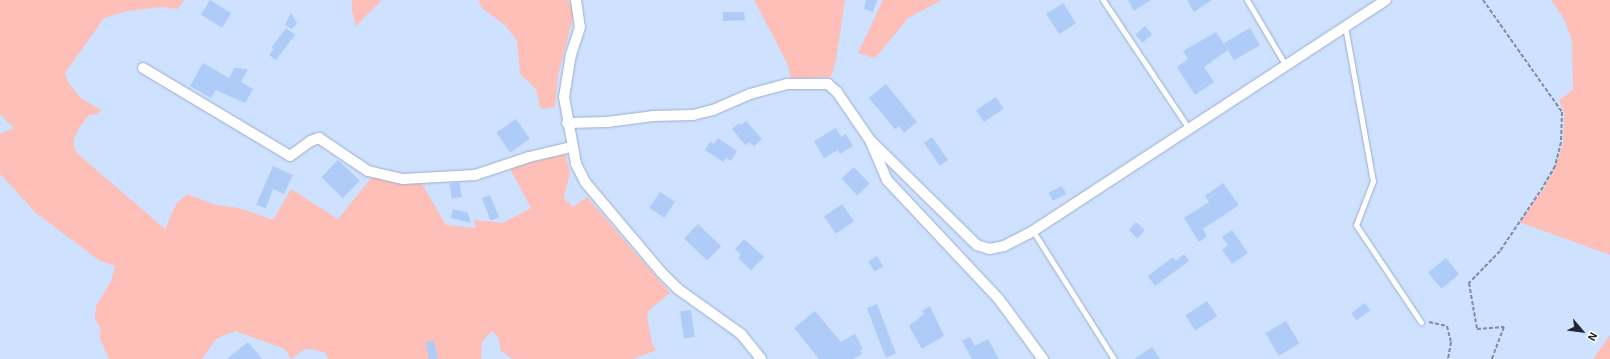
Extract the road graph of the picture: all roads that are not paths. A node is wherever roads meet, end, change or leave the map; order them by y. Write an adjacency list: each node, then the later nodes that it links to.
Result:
1 (576, 0): 8 (street)
2 (1103, 0): 9 (lane)
3 (1247, 0): 6 (lane)
4 (1386, 0): 5 (street)
5 (1344, 26): 6 (street); 13 (lane)
6 (1286, 66): 9 (street)
7 (143, 68): 11 (street)
8 (568, 123): 10 (street); 11 (street)
9 (1189, 128): 12 (street)
10 (870, 140): 12 (street); 15 (street)
11 (571, 147): 14 (street)
12 (1033, 231): 16 (lane)
13 (1421, 322)
14 (761, 359)
15 (1043, 359)
16 (1114, 359)

